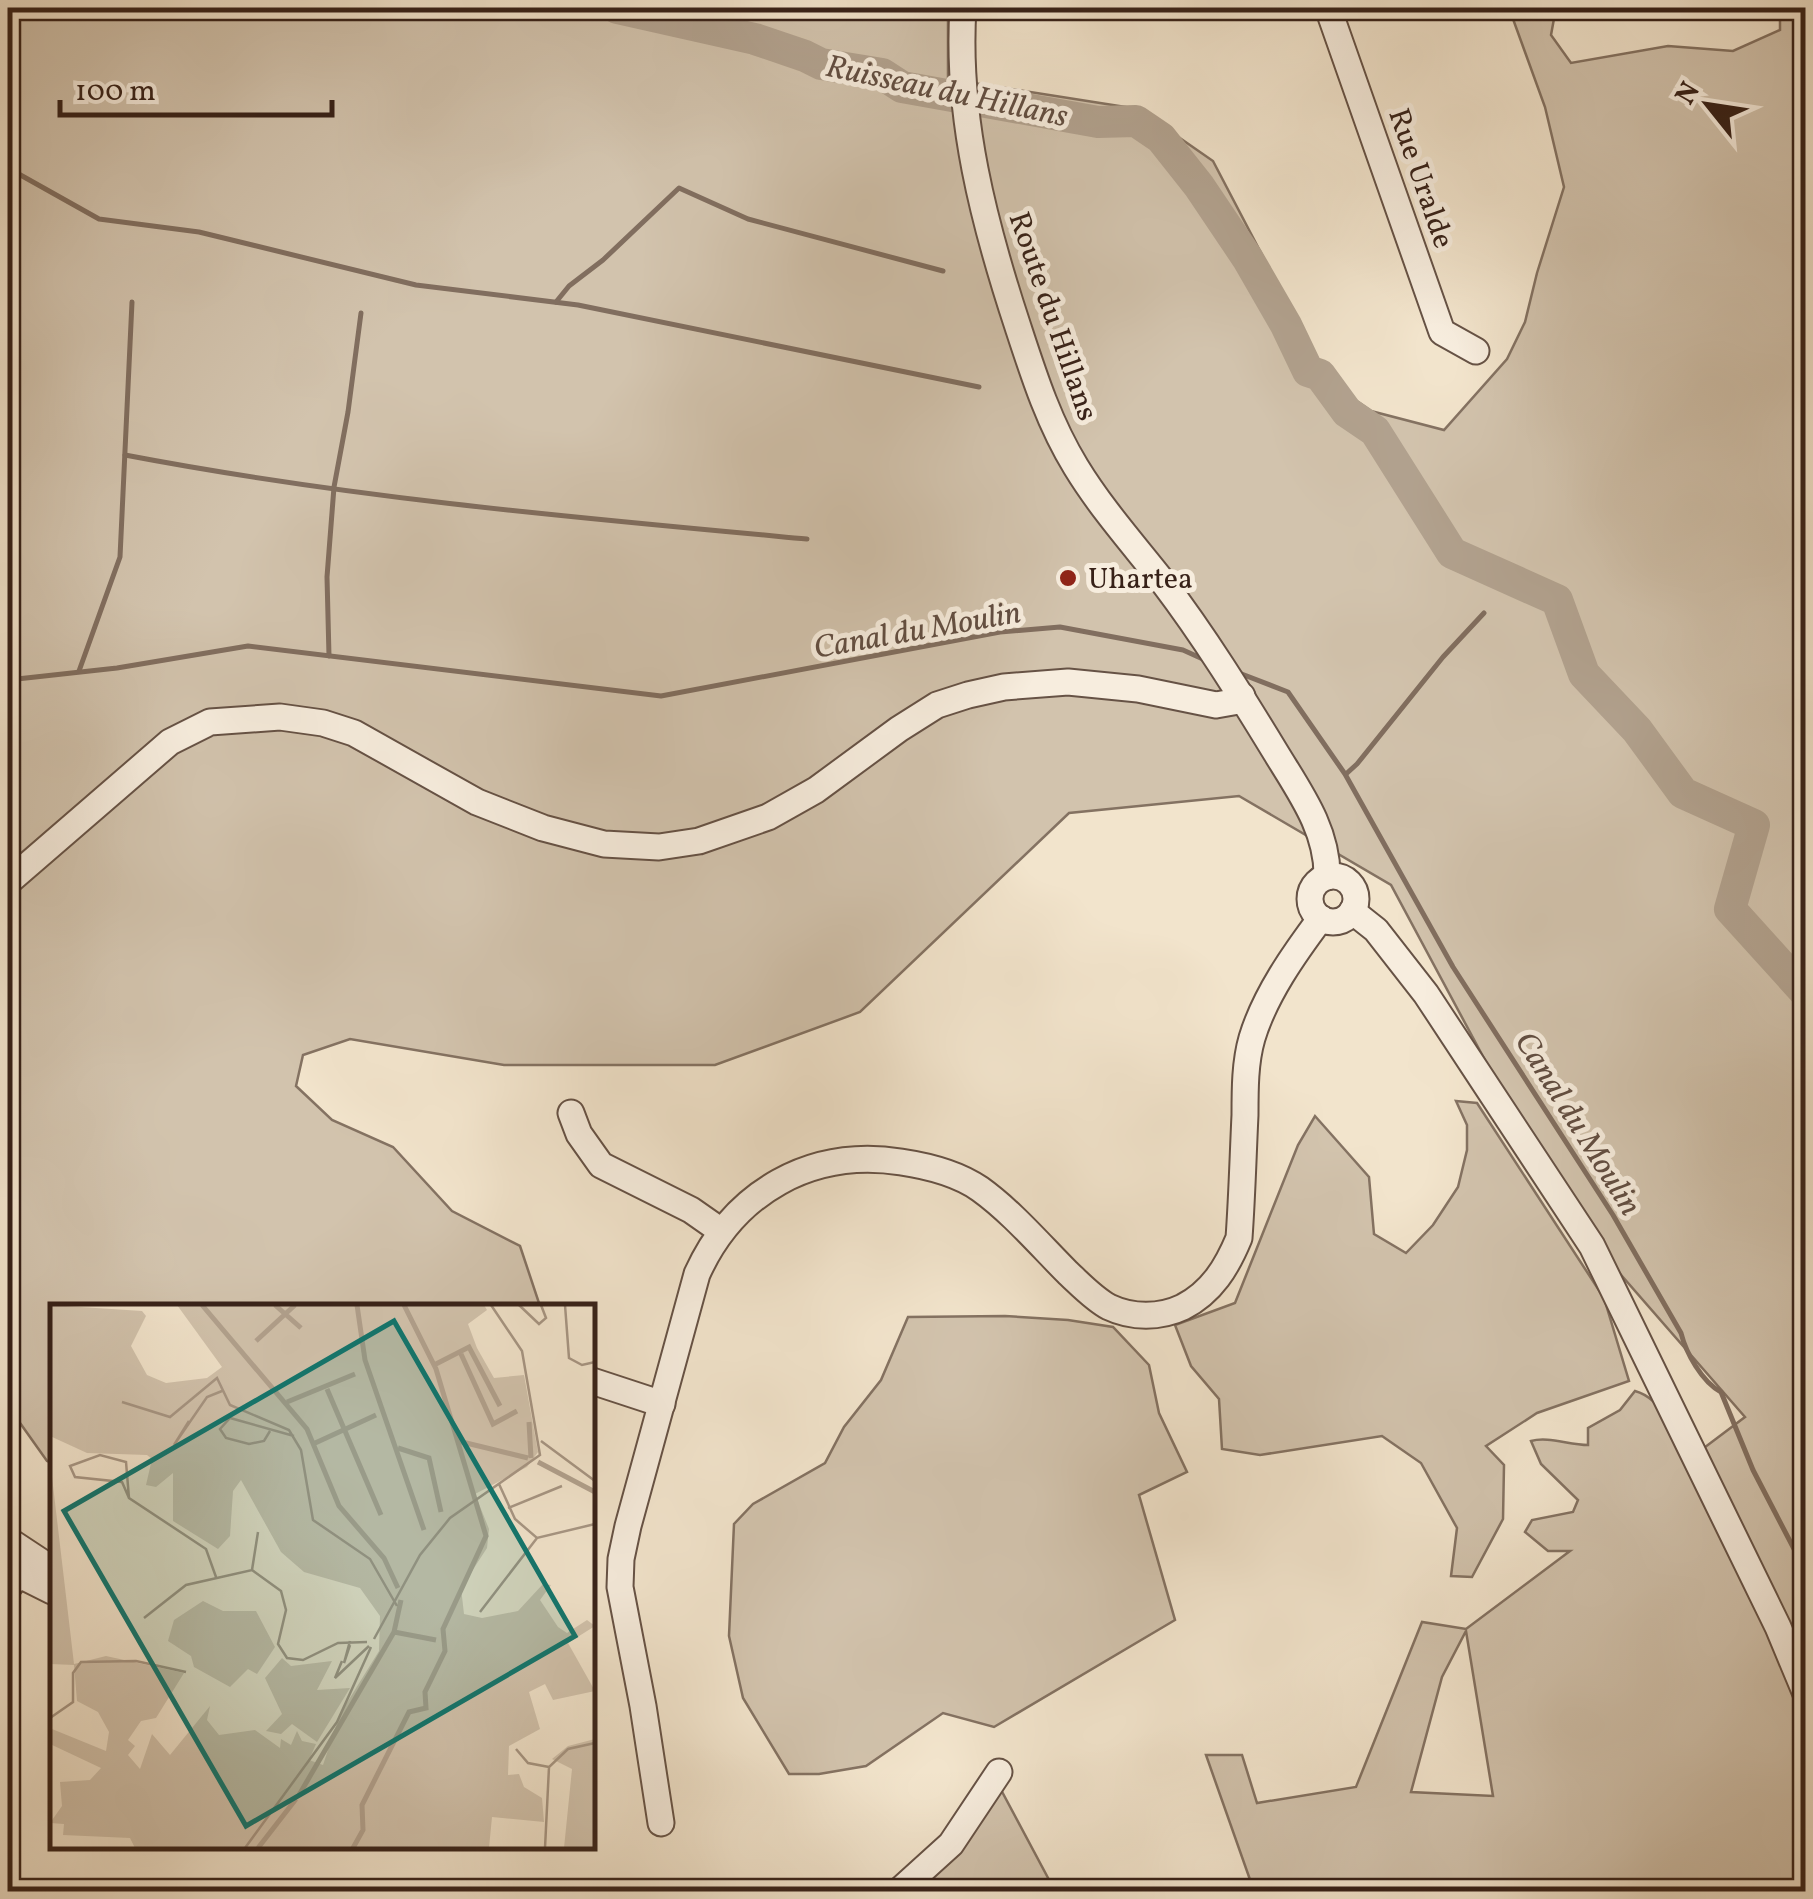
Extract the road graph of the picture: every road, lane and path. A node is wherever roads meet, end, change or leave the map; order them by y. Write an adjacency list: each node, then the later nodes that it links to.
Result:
1 (964, 8): 4 (street, Route du Hillans)
2 (1328, 8): 3 (street, Rue Uralde)
3 (1476, 351)
4 (1242, 696): 5 (street, Route du Hillans); 6 (street)
5 (1326, 877): 7 (street); 8 (street)
6 (8, 882)
7 (1352, 911): 8 (street); 17 (street)
8 (1321, 918): 10 (street)
9 (570, 1112): 10 (street)
10 (721, 1231): 12 (street)
11 (595, 1382): 12 (street)
12 (662, 1404): 19 (street)
13 (8, 1540): 14 (street)
14 (50, 1568)
15 (11, 1574): 16 (street)
16 (50, 1590)
17 (1806, 1694)
18 (999, 1772): 20 (street)
19 (661, 1823)
20 (898, 1892)

